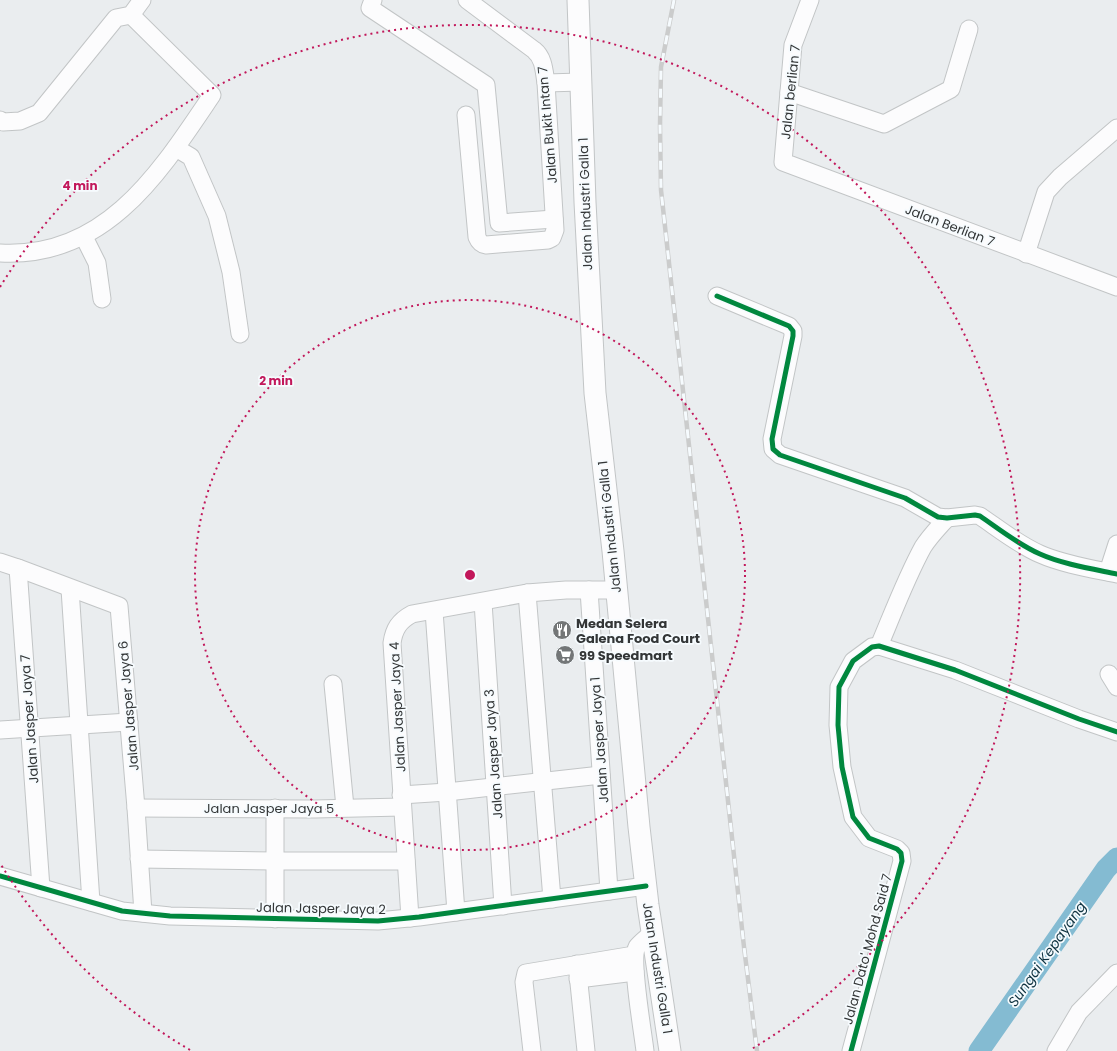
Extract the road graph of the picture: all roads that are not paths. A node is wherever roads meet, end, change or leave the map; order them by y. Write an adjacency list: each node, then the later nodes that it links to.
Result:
1 (142, 0): 6 (street)
2 (467, 0): 9 (street, Jalan Bukit Intan 7)
3 (578, 0): 8 (main road, Jalan Industri Galla 1)
4 (810, 0): 10 (street, Jalan berlian 7)
5 (371, 4): 16 (street)
6 (131, 15): 12 (street); 14 (street)
7 (969, 30): 10 (street)
8 (581, 82): 9 (street); 31 (main road, Jalan Industri Galla 1)
9 (546, 83): 16 (street, Jalan Bukit Intan 7)
10 (788, 92): 15 (street, Jalan berlian 7)
11 (466, 115): 16 (street, Jalan Bukit Intan 7)
12 (0, 120)
13 (1117, 128): 19 (street)
14 (176, 148): 17 (street); 23 (street)
15 (783, 162): 19 (street, Jalan Berlian 7)
16 (554, 219)
17 (84, 237): 18 (street); 22 (street)
18 (0, 253)
19 (1026, 254): 20 (street, Jalan Berlian 7)
20 (1117, 287)
21 (717, 296): 24 (street)
22 (102, 299)
23 (240, 334)
24 (947, 518): 28 (street); 35 (street)
25 (1117, 544): 28 (street)
26 (0, 562): 27 (street)
27 (18, 568): 29 (street, Jalan Jasper Jaya 6); 39 (street, Jalan Jasper Jaya 7)
28 (1113, 573)
29 (70, 589): 37 (street, Jalan Jasper Jaya 6); 38 (street)
30 (589, 590): 31 (street, Jalan Jasper Jaya 4); 32 (street, Jalan Jasper Jaya 4); 42 (street, Jalan Jasper Jaya 1)
31 (616, 590): 54 (main road, Jalan Industri Galla 1)
32 (527, 593): 33 (street, Jalan Jasper Jaya 4); 43 (street)
33 (483, 602): 34 (street, Jalan Jasper Jaya 4); 44 (street, Jalan Jasper Jaya 3)
34 (434, 611): 45 (street); 46 (street, Jalan Jasper Jaya 4)
35 (879, 646): 41 (street); 73 (street, Jalan Dato' Mohd Said 7)
36 (333, 684): 49 (street)
37 (129, 722): 38 (street); 47 (street, Jalan Jasper Jaya 6)
38 (79, 726): 39 (street); 58 (street)
39 (29, 728): 40 (street); 55 (street, Jalan Jasper Jaya 7)
40 (0, 730)
41 (1117, 732)
42 (601, 775): 43 (street, Jalan Jasper Jaya 5); 56 (street, Jalan Jasper Jaya 1)
43 (542, 781): 44 (street, Jalan Jasper Jaya 5); 57 (street)
44 (495, 786): 45 (street, Jalan Jasper Jaya 5); 59 (street, Jalan Jasper Jaya 3)
45 (447, 792): 46 (street, Jalan Jasper Jaya 5); 60 (street)
46 (402, 801): 49 (street, Jalan Jasper Jaya 5); 52 (street, Jalan Jasper Jaya 4)
47 (136, 808): 48 (street, Jalan Jasper Jaya 5); 50 (street, Jalan Jasper Jaya 6)
48 (276, 808): 49 (street, Jalan Jasper Jaya 5); 51 (street)
49 (345, 808)
50 (139, 859): 51 (street); 61 (street, Jalan Jasper Jaya 6)
51 (275, 861): 52 (street); 63 (street)
52 (406, 861): 62 (street, Jalan Jasper Jaya 4)
53 (0, 876): 55 (street, Jalan Jasper Jaya 2)
54 (646, 886): 56 (street, Jalan Jasper Jaya 2); 64 (main road, Jalan Industri Galla 1)
55 (41, 888): 58 (street, Jalan Jasper Jaya 2)
56 (609, 891): 57 (street, Jalan Jasper Jaya 2)
57 (552, 899): 59 (street, Jalan Jasper Jaya 2)
58 (91, 902): 61 (street, Jalan Jasper Jaya 2)
59 (503, 906): 60 (street, Jalan Jasper Jaya 2)
60 (456, 912): 62 (street, Jalan Jasper Jaya 2)
61 (143, 913): 63 (street, Jalan Jasper Jaya 2)
62 (410, 918): 63 (street, Jalan Jasper Jaya 2)
63 (275, 919)
64 (653, 932): 65 (street); 72 (main road, Jalan Industri Galla 1)
65 (634, 955): 66 (street); 67 (street)
66 (578, 972): 67 (street); 69 (street); 70 (street)
67 (635, 972): 71 (street)
68 (1117, 974): 74 (street)
69 (532, 1051)
70 (586, 1051)
71 (645, 1051)
72 (670, 1051)
73 (851, 1051)
74 (1056, 1051)

